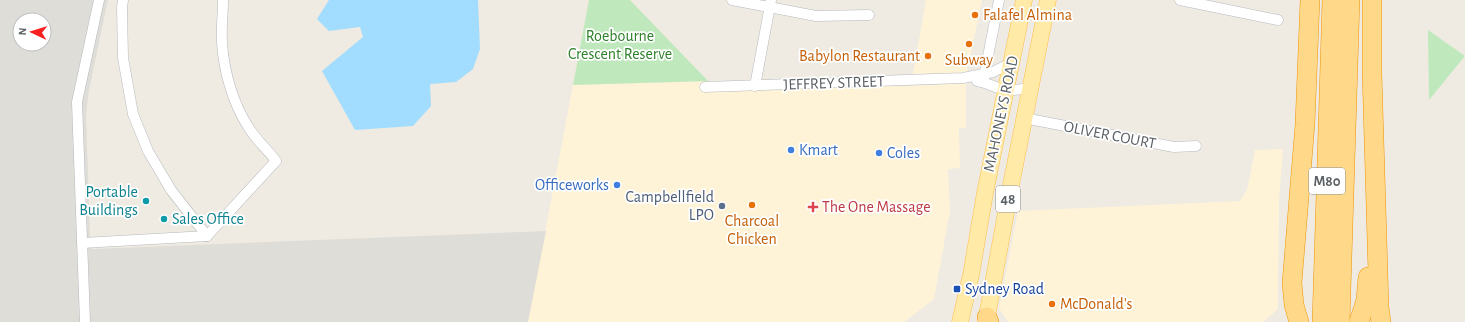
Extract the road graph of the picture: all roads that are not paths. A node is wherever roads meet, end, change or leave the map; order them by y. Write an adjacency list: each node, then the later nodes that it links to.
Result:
1 (99, 0): 26 (street)
2 (123, 0): 25 (street)
3 (223, 0): 25 (street)
4 (732, 0): 13 (street)
5 (999, 0): 17 (street)
6 (1024, 0): 16 (main road, MAHONEYS ROAD / 48)
7 (1048, 0): 20 (main road, MAHONEYS ROAD / 48)
8 (1180, 0): 15 (street)
9 (1310, 0): 29 (highway)
10 (1332, 0): 33 (highway, M80)
11 (1350, 0): 34 (highway, M80)
12 (1372, 0): 24 (highway)
13 (770, 4): 14 (street); 18 (street)
14 (869, 15)
15 (1278, 20)
16 (1011, 63): 17 (street); 21 (main road, MAHONEYS ROAD / 48)
17 (984, 78): 18 (street, JEFFREY STREET); 21 (street, JEFFREY STREET)
18 (755, 86): 19 (street, JEFFREY STREET)
19 (705, 87)
20 (1030, 88): 21 (street, JEFFREY STREET); 22 (main road, MAHONEYS ROAD / 48)
21 (1006, 91): 27 (main road, MAHONEYS ROAD / 48)
22 (1024, 118): 23 (street, OLIVER COURT); 28 (main road, MAHONEYS ROAD / 48)
23 (1196, 146)
24 (1375, 163): 35 (highway); 36 (highway)
25 (208, 236): 26 (street)
26 (82, 243): 31 (street)
27 (971, 275): 28 (main road); 32 (main road, MAHONEYS ROAD / 48)
28 (993, 280): 30 (main road, MAHONEYS ROAD / 48)
29 (1294, 316)
30 (987, 320)
31 (84, 322)
32 (960, 322)
33 (1322, 322)
34 (1340, 322)
35 (1359, 322)
36 (1381, 322)

